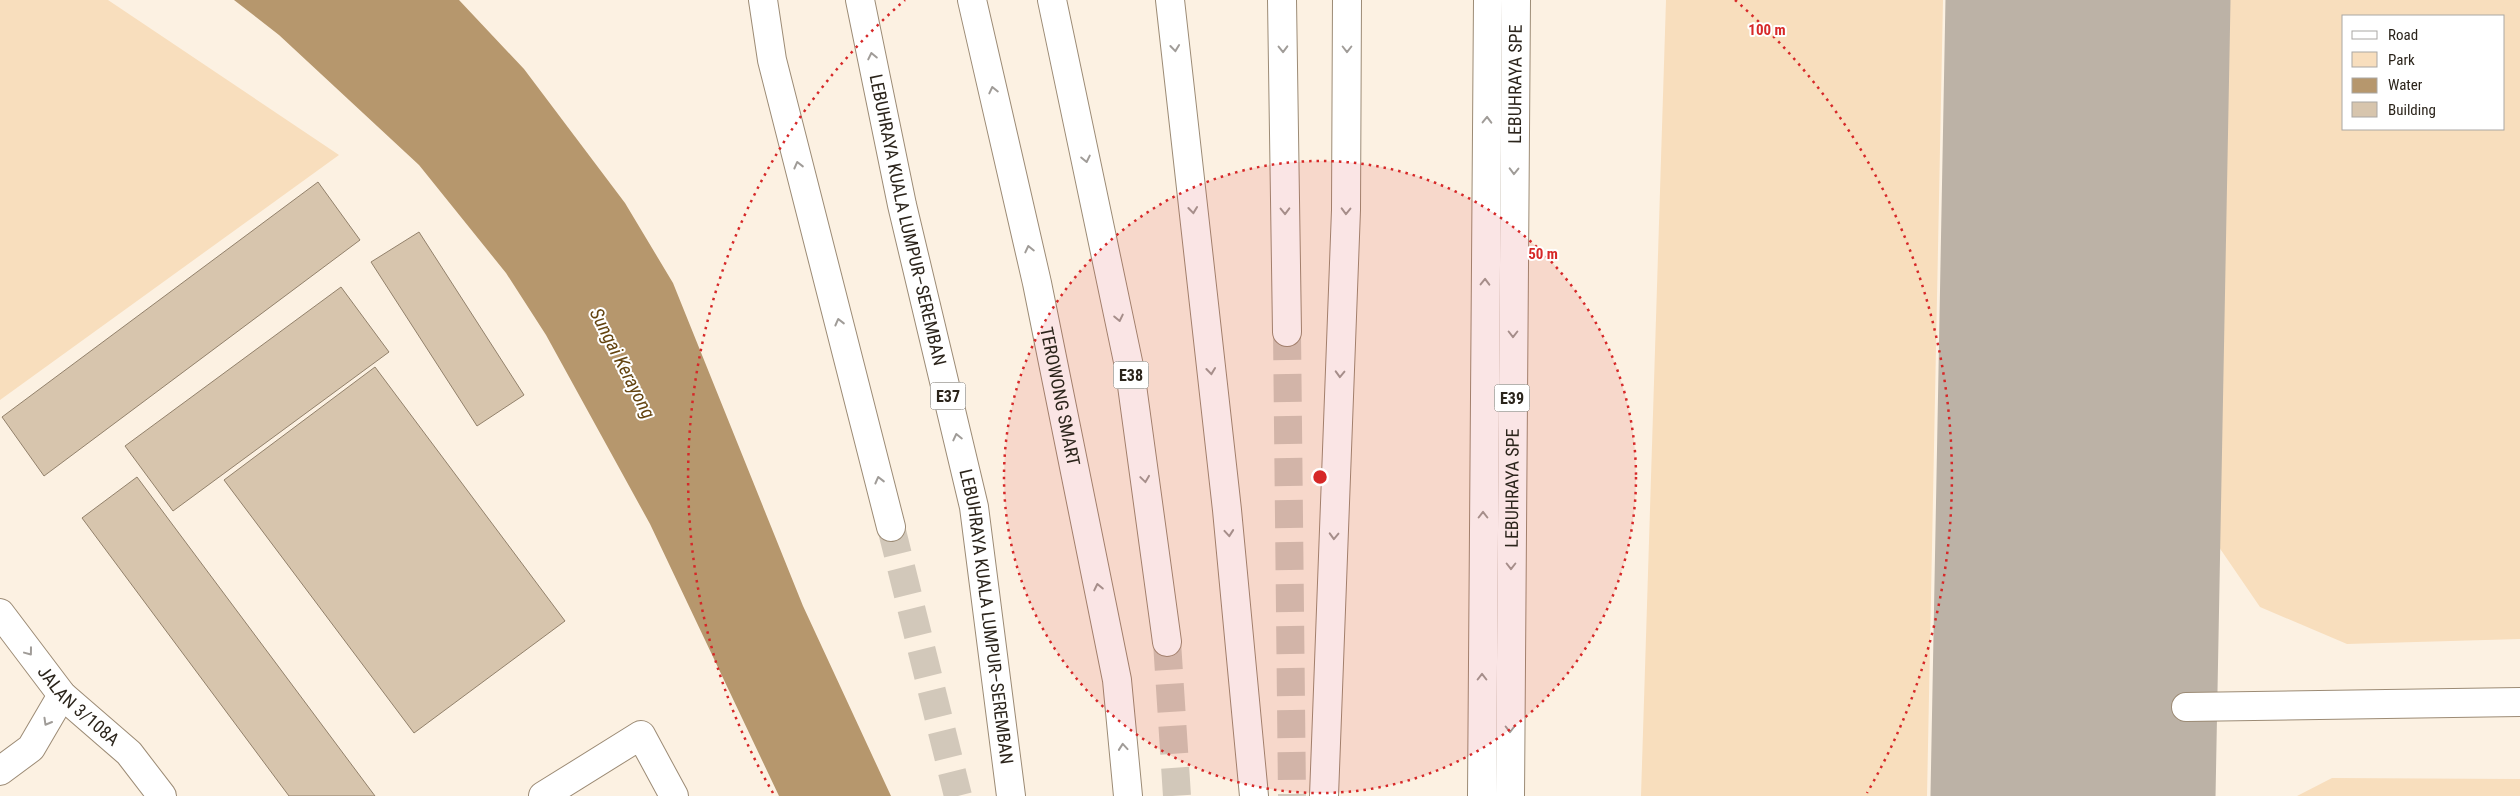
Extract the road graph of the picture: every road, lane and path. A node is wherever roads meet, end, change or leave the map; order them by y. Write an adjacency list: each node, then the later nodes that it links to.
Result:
1 (763, 0): 13 (main road, one-way to 1)
2 (860, 0): 23 (main road, LEBUHRAYA KUALA LUMPUR–SEREMBAN / E37, one-way to 2)
3 (972, 0): 24 (main road, TEROWONG SMART, one-way to 3)
4 (1052, 0): 11 (main road, E38)
5 (1072, 0): 11 (main road, E38)
6 (1170, 0): 25 (main road, one-way to 25)
7 (1282, 0): 12 (main road, one-way to 12)
8 (1347, 0): 26 (main road, one-way to 26)
9 (1488, 0): 27 (main road, LEBUHRAYA SPE / E39, one-way to 9)
10 (1516, 0): 28 (main road, LEBUHRAYA SPE / E39, one-way to 28)
11 (1077, 111): 15 (main road, E38, one-way to 15)
12 (1287, 332)
13 (891, 527)
14 (0, 613): 16 (main road, JALAN 3/108A, one-way to 16)
15 (1167, 642)
16 (62, 696): 19 (main road, one-way to 19); 20 (main road, JALAN 3/108A)
17 (2520, 702): 18 (main road)
18 (2186, 707)
19 (0, 771)
20 (162, 796)
21 (543, 796): 22 (main road)
22 (674, 796)
23 (1011, 796)
24 (1128, 796)
25 (1254, 796)
26 (1324, 796)
27 (1482, 796)
28 (1510, 796)

